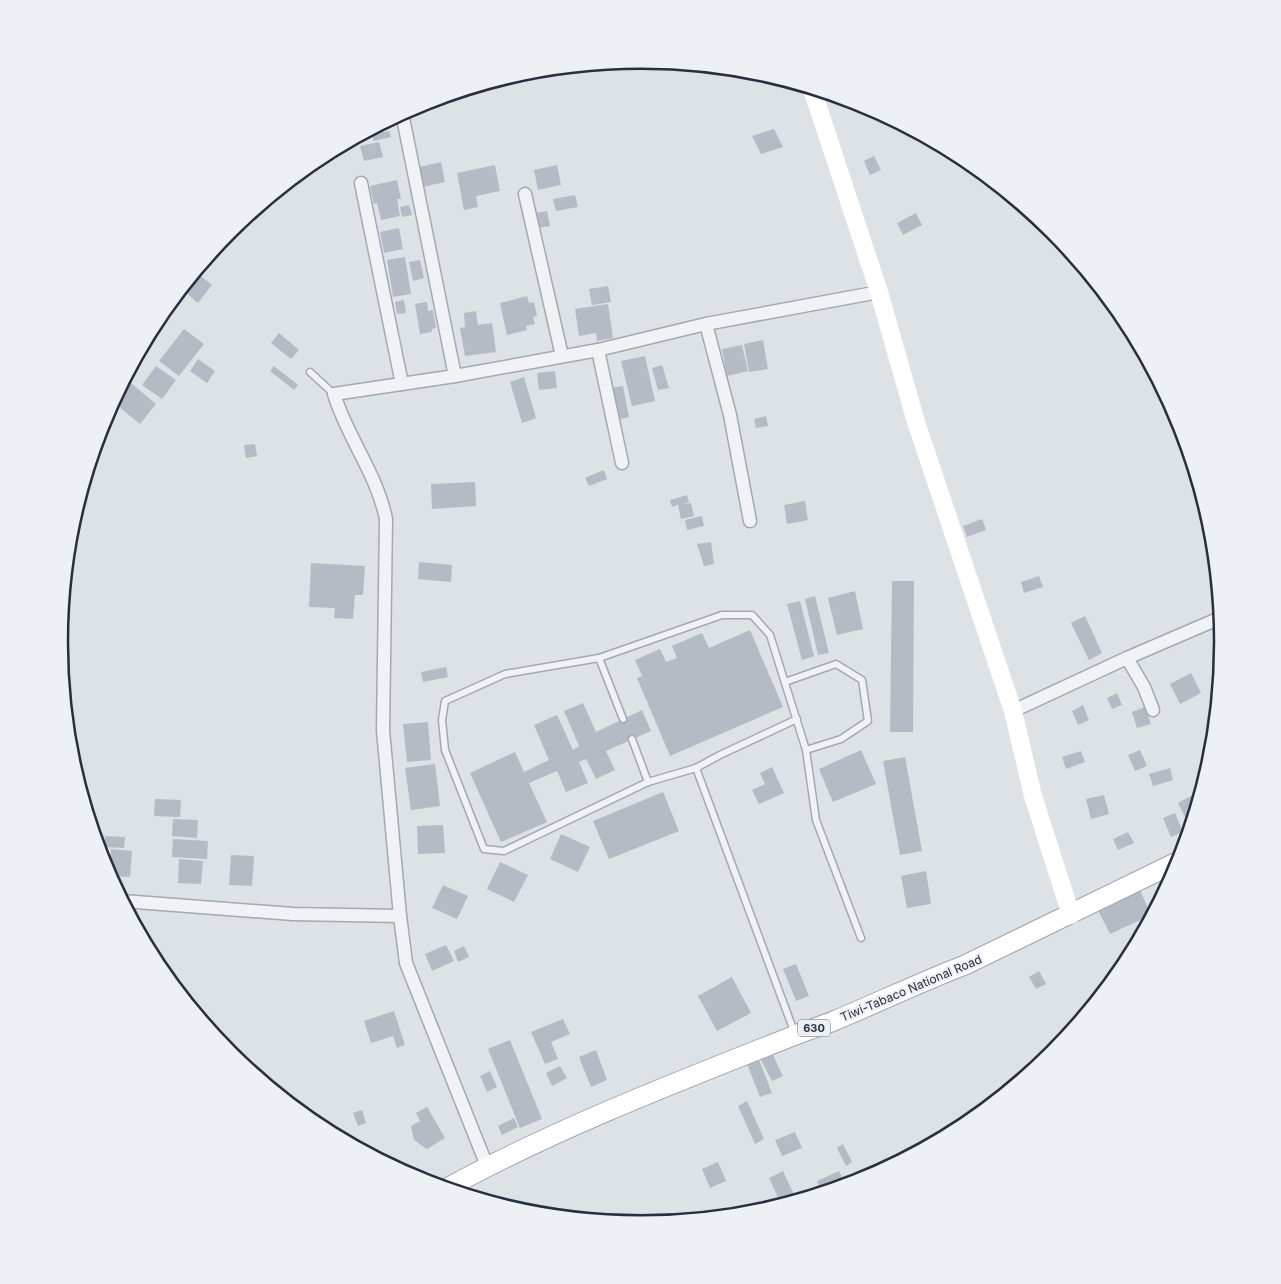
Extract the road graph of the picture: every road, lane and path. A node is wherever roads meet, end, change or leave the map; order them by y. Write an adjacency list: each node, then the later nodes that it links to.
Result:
1 (814, 96): 5 (main road)
2 (404, 121): 10 (street)
3 (361, 183): 11 (street)
4 (525, 194): 8 (street)
5 (879, 292): 6 (street); 20 (main road)
6 (706, 324): 7 (street); 14 (street)
7 (598, 350): 8 (street); 13 (street)
8 (562, 356): 10 (street)
9 (310, 372): 12 (lane)
10 (455, 376): 11 (street)
11 (402, 384): 12 (street)
12 (334, 394): 30 (street)
13 (622, 463)
14 (750, 521)
15 (1213, 621): 17 (street)
16 (599, 658): 18 (lane); 21 (lane); 26 (lane)
17 (1127, 658): 19 (street); 20 (street)
18 (785, 682): 22 (lane); 24 (lane)
19 (1153, 710)
20 (1013, 711): 29 (main road)
21 (623, 719)
22 (797, 719): 24 (lane); 25 (lane)
23 (632, 740): 26 (lane)
24 (806, 750): 31 (lane)
25 (696, 768): 26 (lane); 32 (lane)
26 (648, 782)
27 (1167, 867): 29 (main road, Tiwi-Tabaco National Road / 630)
28 (130, 902): 30 (street)
29 (1071, 914): 32 (main road, Tiwi-Tabaco National Road / 630)
30 (400, 916): 33 (street)
31 (861, 938)
32 (796, 1035): 33 (main road, Tiwi-Tabaco National Road / 630)
33 (487, 1166): 34 (main road, Tiwi-Tabaco National Road / 630)
34 (454, 1184)

